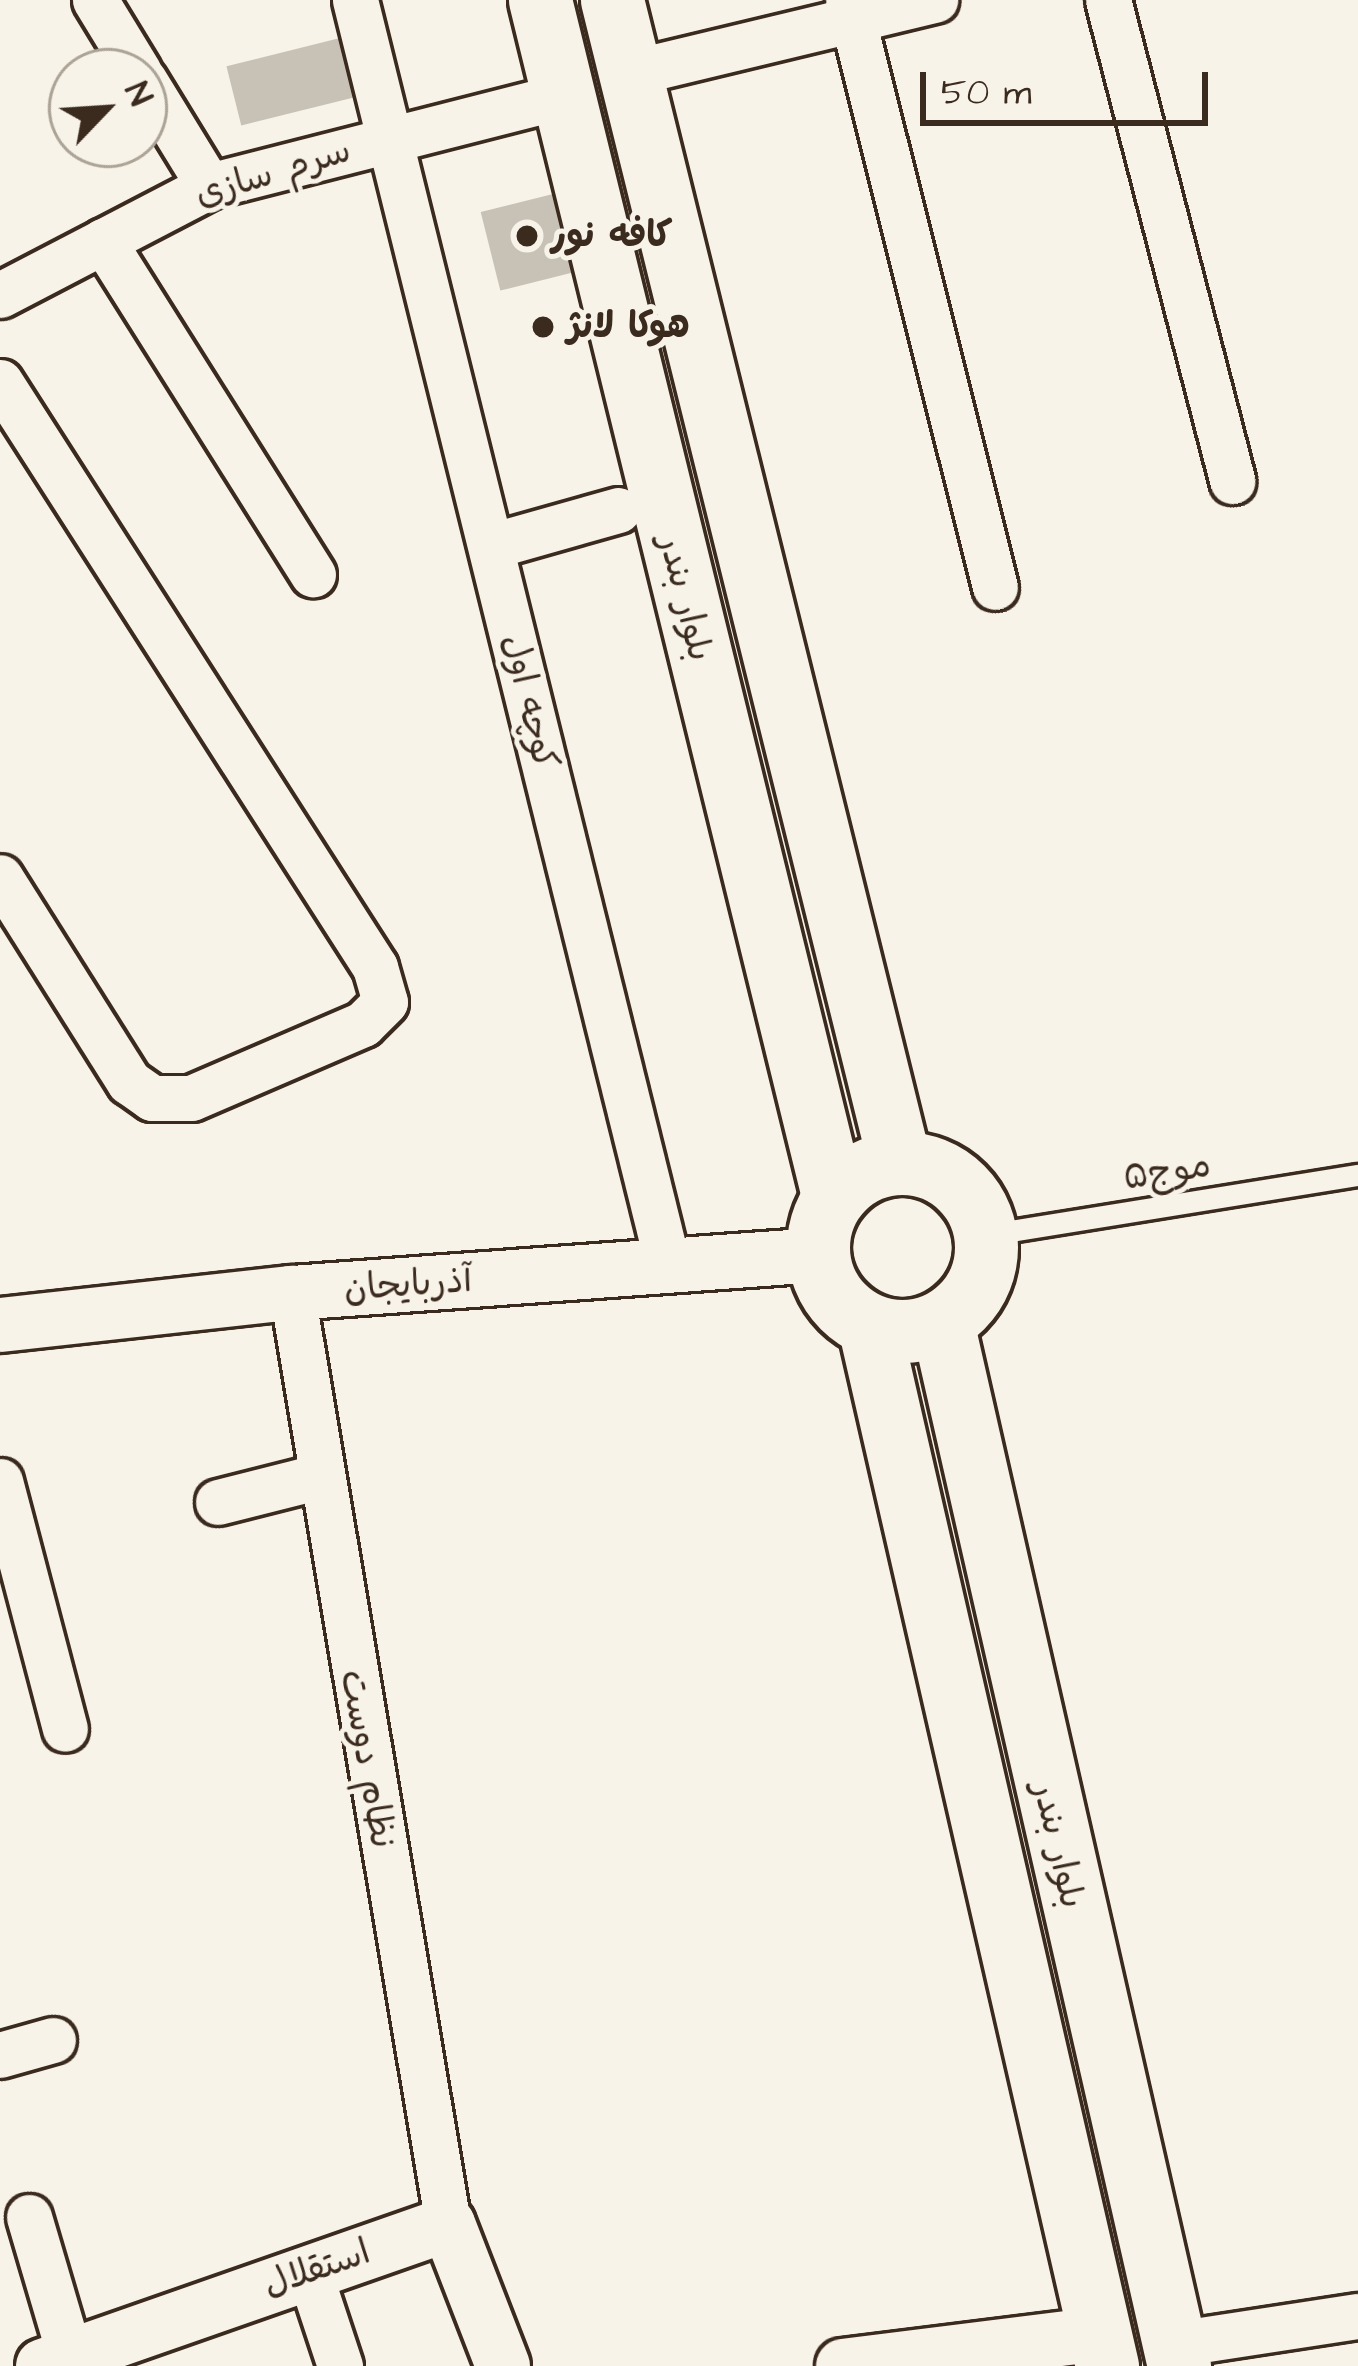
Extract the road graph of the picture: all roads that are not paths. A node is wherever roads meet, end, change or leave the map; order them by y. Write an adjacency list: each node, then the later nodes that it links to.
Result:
1 (95, 0): 8 (street)
2 (355, 0): 12 (street, کوچه اول)
3 (540, 0): 10 (main road, بلوار بندر)
4 (612, 0): 9 (main road, بلوار بندر)
5 (935, 0): 7 (street)
6 (1108, 0): 17 (street)
7 (851, 10): 9 (street); 21 (street)
8 (124, 48)
9 (630, 73): 23 (main road, بلوار بندر)
10 (563, 96): 12 (street, سرم سازی); 24 (main road, بلوار بندر)
11 (168, 119): 13 (street)
12 (391, 137): 13 (street, سرم سازی); 19 (street, کوچه اول)
13 (209, 186): 14 (street, سرم سازی)
14 (104, 241): 15 (street, سرم سازی); 20 (street)
15 (0, 295)
16 (0, 382): 22 (street)
17 (1232, 481)
18 (618, 510): 19 (street)
19 (491, 546): 29 (street, کوچه اول)
20 (313, 574)
21 (995, 587)
22 (0, 878)
23 (842, 943): 24 (main road); 25 (main road, بلوار بندر)
24 (773, 960): 27 (main road, بلوار بندر)
25 (899, 1161): 27 (main road); 28 (main road)
26 (1358, 1175): 28 (lane, موج۵)
27 (825, 1226): 29 (street, آذربایجان); 33 (main road)
28 (986, 1235): 31 (main road)
29 (668, 1266): 30 (street, آذربایجان)
30 (292, 1293): 32 (street, آذربایجان); 34 (street, نظام دوست)
31 (942, 1322): 33 (main road); 45 (main road, بلوار بندر)
32 (0, 1325)
33 (868, 1325): 44 (main road, بلوار بندر)
34 (321, 1476): 36 (street); 41 (street, نظام دوست)
35 (0, 1481): 37 (street)
36 (218, 1502)
37 (65, 1729)
38 (53, 2039): 39 (street)
39 (0, 2055)
40 (29, 2217): 46 (street)
41 (448, 2224): 42 (street, استقلال); 48 (street)
42 (309, 2272): 46 (street, استقلال); 47 (street)
43 (1358, 2316): 45 (street)
44 (1104, 2350): 49 (street)
45 (1177, 2355)
46 (57, 2361)
47 (340, 2366)
48 (503, 2366)
49 (843, 2366)

